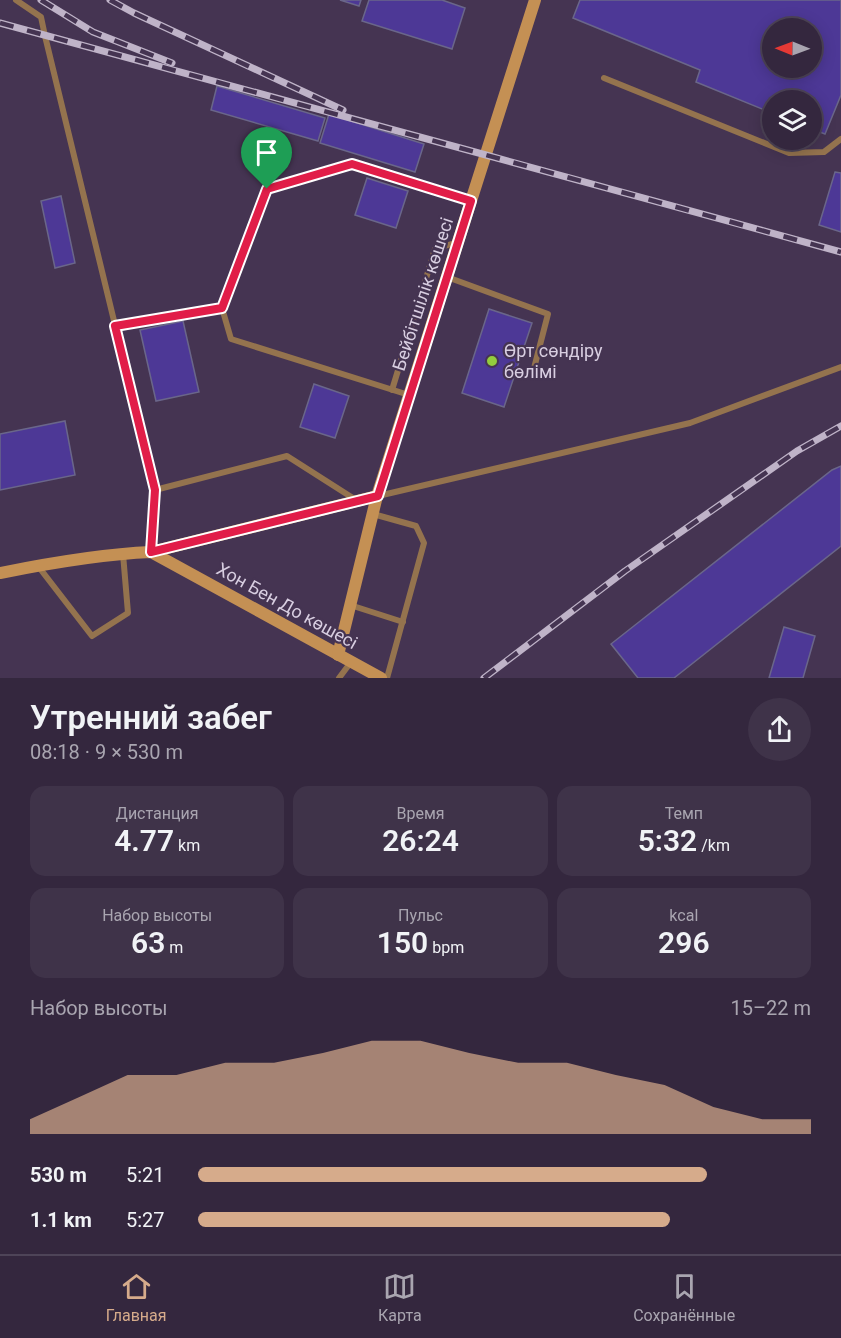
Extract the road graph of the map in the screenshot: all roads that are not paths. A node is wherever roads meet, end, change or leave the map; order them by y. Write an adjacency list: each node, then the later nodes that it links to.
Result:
1 (16, 0): 9 (lane)
2 (535, 0): 5 (street, Бейбітшілік көшесі)
3 (603, 78): 4 (lane)
4 (841, 139)
5 (471, 201): 6 (street, Бейбітшілік көшесі); 8 (lane)
6 (458, 242): 7 (street, Бейбітшілік көшесі); 12 (lane)
7 (447, 277): 11 (lane); 13 (street, Бейбітшілік көшесі)
8 (222, 308): 9 (lane); 12 (lane)
9 (115, 326): 14 (lane)
10 (841, 367): 15 (lane)
11 (532, 376)
12 (392, 390): 13 (lane)
13 (409, 396): 15 (street, Бейбітшілік көшесі)
14 (155, 490): 16 (lane); 18 (lane)
15 (378, 496): 16 (street); 17 (street, Бейбітшілік көшесі)
16 (357, 500): 18 (street)
17 (373, 514): 22 (street, Бейбітшілік көшесі); 23 (lane)
18 (151, 552): 19 (street); 24 (street, Хон Бен До көшесі)
19 (123, 553): 20 (street); 20 (lane)
20 (37, 565): 21 (street)
21 (0, 573)
22 (350, 605): 23 (lane); 24 (street, Бейбітшілік көшесі)
23 (403, 622): 28 (lane)
24 (338, 655): 25 (street, Хон Бен До көшесі)
25 (351, 662): 26 (lane); 27 (street, Хон Бен До көшесі)
26 (339, 678)
27 (381, 678)
28 (387, 678)

